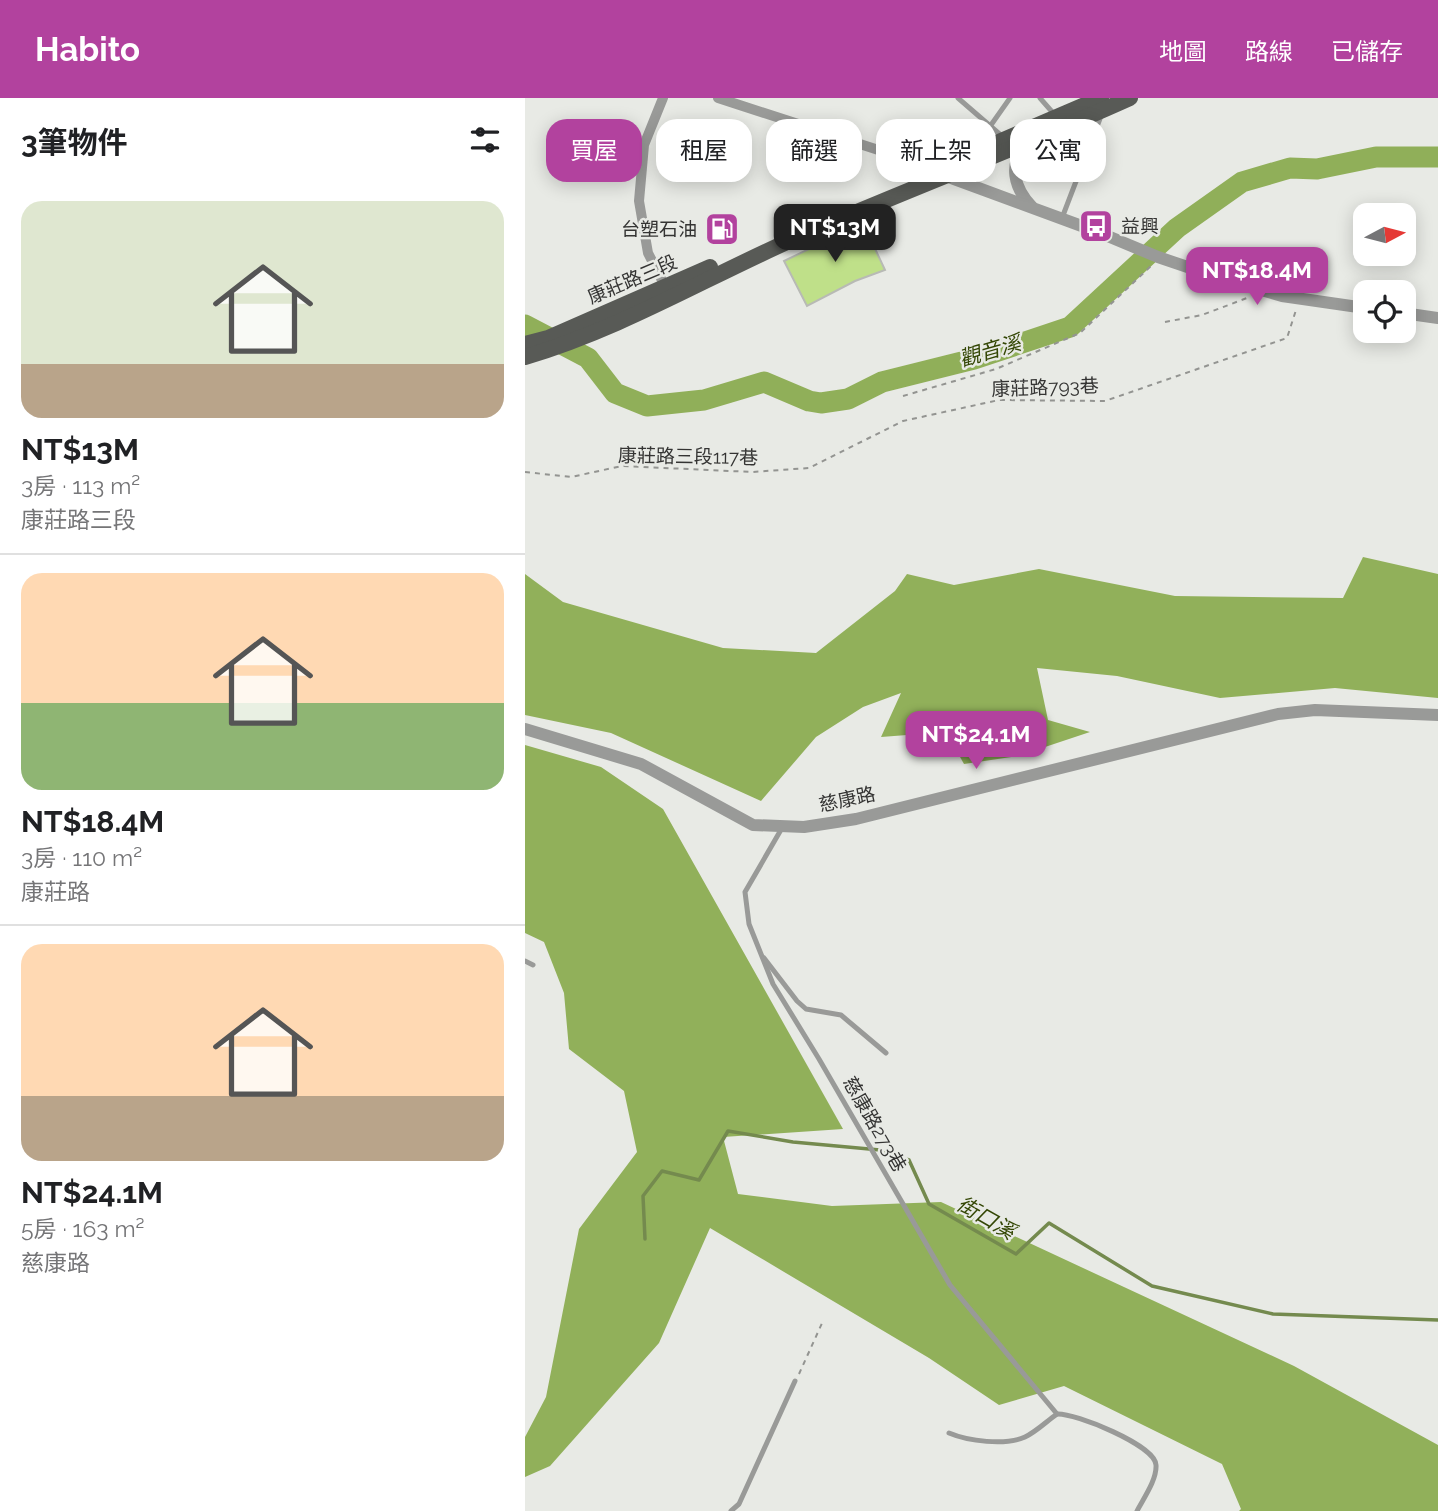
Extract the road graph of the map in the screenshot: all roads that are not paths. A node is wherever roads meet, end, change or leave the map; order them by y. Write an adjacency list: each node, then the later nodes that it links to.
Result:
1 (663, 98): 21 (street)
2 (718, 98): 15 (street)
3 (958, 98): 9 (lane)
4 (1010, 98): 10 (lane)
5 (1040, 98): 8 (lane)
6 (1130, 98): 7 (main road)
7 (1102, 104): 8 (main road); 11 (main road); 20 (lane)
8 (1056, 117): 13 (main road)
9 (984, 119)
10 (995, 119)
11 (1073, 119)
12 (996, 130): 13 (lane)
13 (1005, 139): 14 (main road)
14 (996, 144)
15 (876, 150)
16 (919, 182): 21 (main road, 康莊路三段)
17 (967, 182): 19 (street)
18 (1016, 182): 19 (street)
19 (1033, 207): 20 (street)
20 (1062, 218): 22 (street)
21 (669, 293): 25 (main road, 康莊路三段)
22 (1353, 306)
23 (1416, 315): 24 (street)
24 (1438, 318)
25 (531, 349)
26 (1438, 715): 28 (street, 慈康路)
27 (525, 729): 28 (street, 慈康路)
28 (782, 828): 29 (lane, 慈康路273巷)
29 (761, 956): 32 (lane); 34 (lane, 慈康路273巷)
30 (525, 961): 31 (lane)
31 (533, 965)
32 (886, 1053)
33 (795, 1381): 36 (lane)
34 (1056, 1414): 35 (lane); 37 (lane)
35 (949, 1433)
36 (731, 1511)
37 (1137, 1511)

